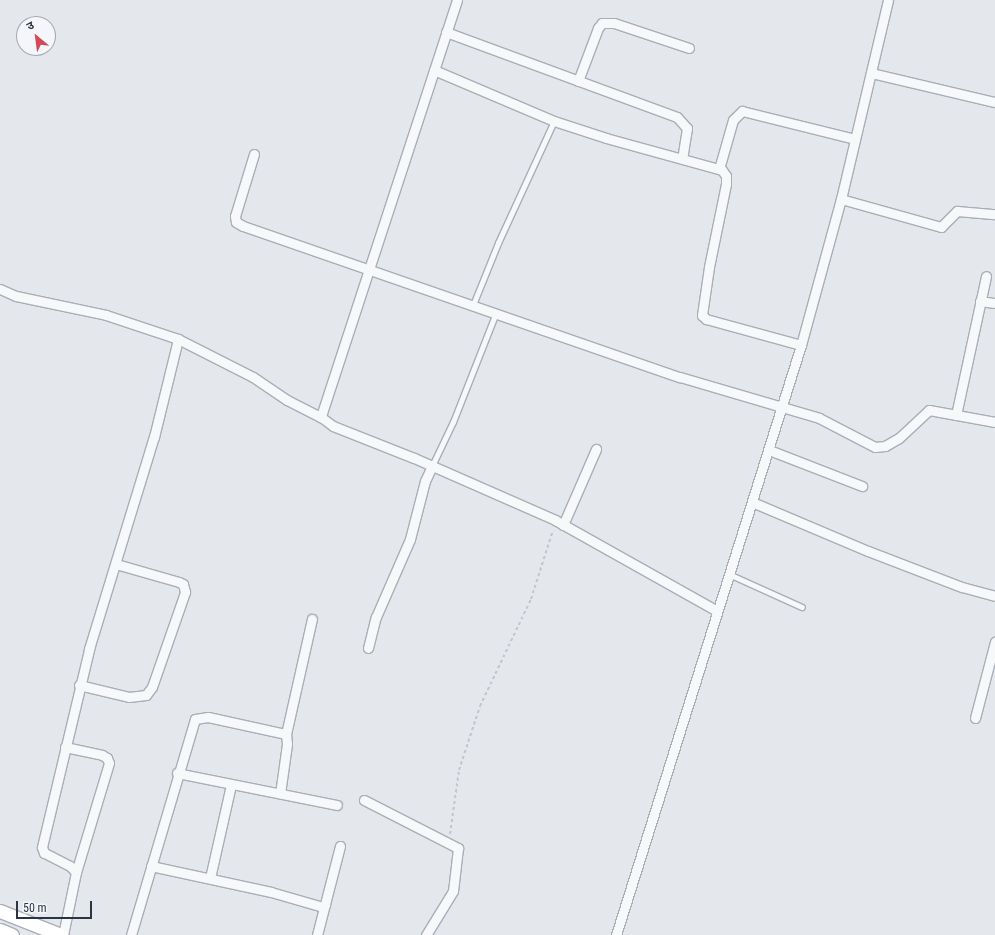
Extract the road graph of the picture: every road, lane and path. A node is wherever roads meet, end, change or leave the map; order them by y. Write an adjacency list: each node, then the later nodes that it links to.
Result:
1 (457, 0): 3 (street)
2 (888, 0): 6 (street)
3 (446, 32): 5 (street); 7 (street)
4 (689, 48): 7 (street)
5 (434, 70): 9 (street); 16 (street)
6 (871, 73): 8 (street); 10 (street)
7 (578, 81): 12 (street)
8 (995, 102)
9 (554, 121): 12 (street); 21 (lane)
10 (855, 139): 13 (street); 14 (street)
11 (254, 154): 16 (street)
12 (682, 159): 13 (street)
13 (719, 169): 24 (street)
14 (841, 199): 15 (street); 24 (street)
15 (995, 214)
16 (368, 270): 21 (street); 27 (street)
17 (986, 276): 19 (street)
18 (0, 289): 23 (street)
19 (980, 300): 20 (street); 26 (street)
20 (995, 303)
21 (473, 305): 22 (street)
22 (496, 313): 25 (street); 31 (lane)
23 (178, 339): 27 (street); 35 (street)
24 (801, 345): 25 (street)
25 (782, 408): 26 (street); 30 (street)
26 (956, 415): 28 (street)
27 (321, 417): 31 (street)
28 (995, 422)
29 (596, 449): 34 (street)
30 (769, 450): 32 (street); 33 (street)
31 (432, 466): 34 (street); 42 (street)
32 (862, 486)
33 (752, 502): 36 (street); 37 (street)
34 (559, 522): 39 (street); 52 (path)
35 (116, 564): 43 (street); 43 (street)
36 (729, 574): 38 (lane); 39 (street)
37 (995, 596)
38 (802, 607)
39 (717, 611): 65 (street)
40 (312, 619): 45 (street)
41 (995, 642): 44 (street)
42 (368, 648)
43 (79, 685): 46 (street)
44 (975, 718)
45 (286, 734): 47 (street); 49 (street)
46 (65, 747): 55 (street); 55 (street)
47 (177, 773): 48 (street); 54 (street)
48 (231, 785): 49 (street); 56 (street)
49 (280, 794): 51 (street)
50 (364, 800): 52 (street)
51 (337, 805)
52 (449, 841): 64 (street)
53 (340, 846): 57 (street)
54 (151, 866): 56 (street); 62 (street)
55 (76, 872): 61 (street)
56 (210, 878): 57 (street)
57 (325, 905): 63 (street)
58 (0, 911): 61 (street)
59 (0, 930): 60 (street)
60 (12, 935)
61 (62, 935)
62 (131, 935)
63 (317, 935)
64 (426, 935)
65 (616, 935)

